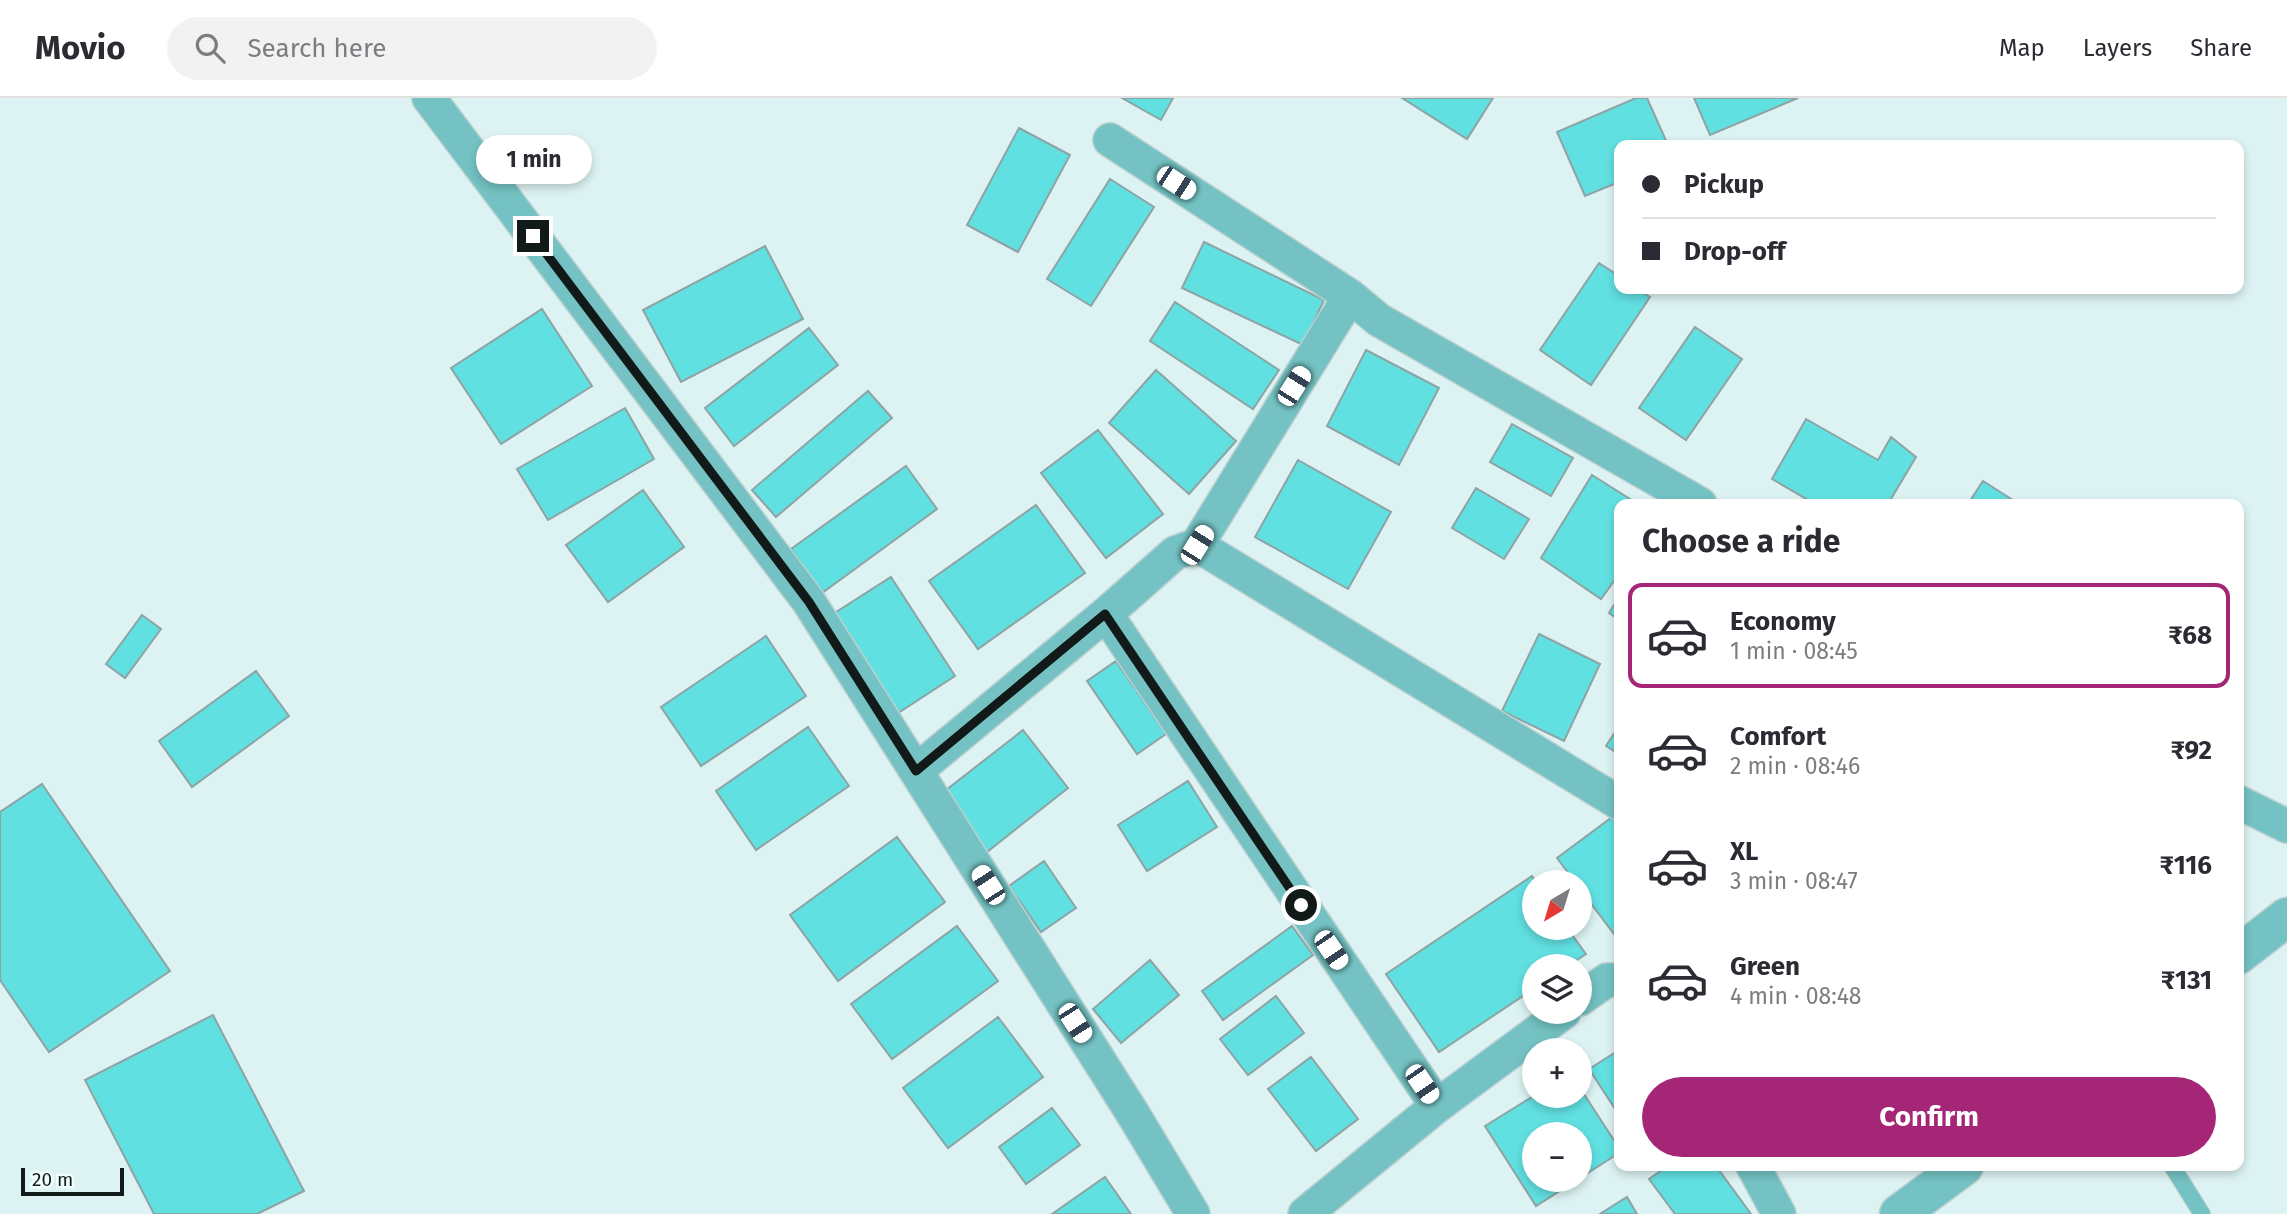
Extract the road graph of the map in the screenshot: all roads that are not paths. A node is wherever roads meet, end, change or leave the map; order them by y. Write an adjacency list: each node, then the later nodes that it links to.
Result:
1 (429, 98): 7 (street)
2 (1110, 140): 3 (street)
3 (1350, 296): 4 (street); 5 (street)
4 (1691, 499)
5 (1197, 545): 6 (street); 8 (street)
6 (1105, 614): 7 (street); 16 (street)
7 (916, 771): 20 (street)
8 (1614, 800)
9 (2244, 805): 10 (street)
10 (2287, 825)
11 (2287, 917): 12 (street)
12 (2244, 950)
13 (1614, 980): 14 (street)
14 (1592, 991)
15 (1548, 1024): 16 (street)
16 (1437, 1107): 21 (street)
17 (1755, 1171): 22 (street)
18 (1957, 1171): 23 (street)
19 (2175, 1171): 24 (lane)
20 (1193, 1214)
21 (1305, 1214)
22 (1779, 1214)
23 (1899, 1214)
24 (2202, 1214)

